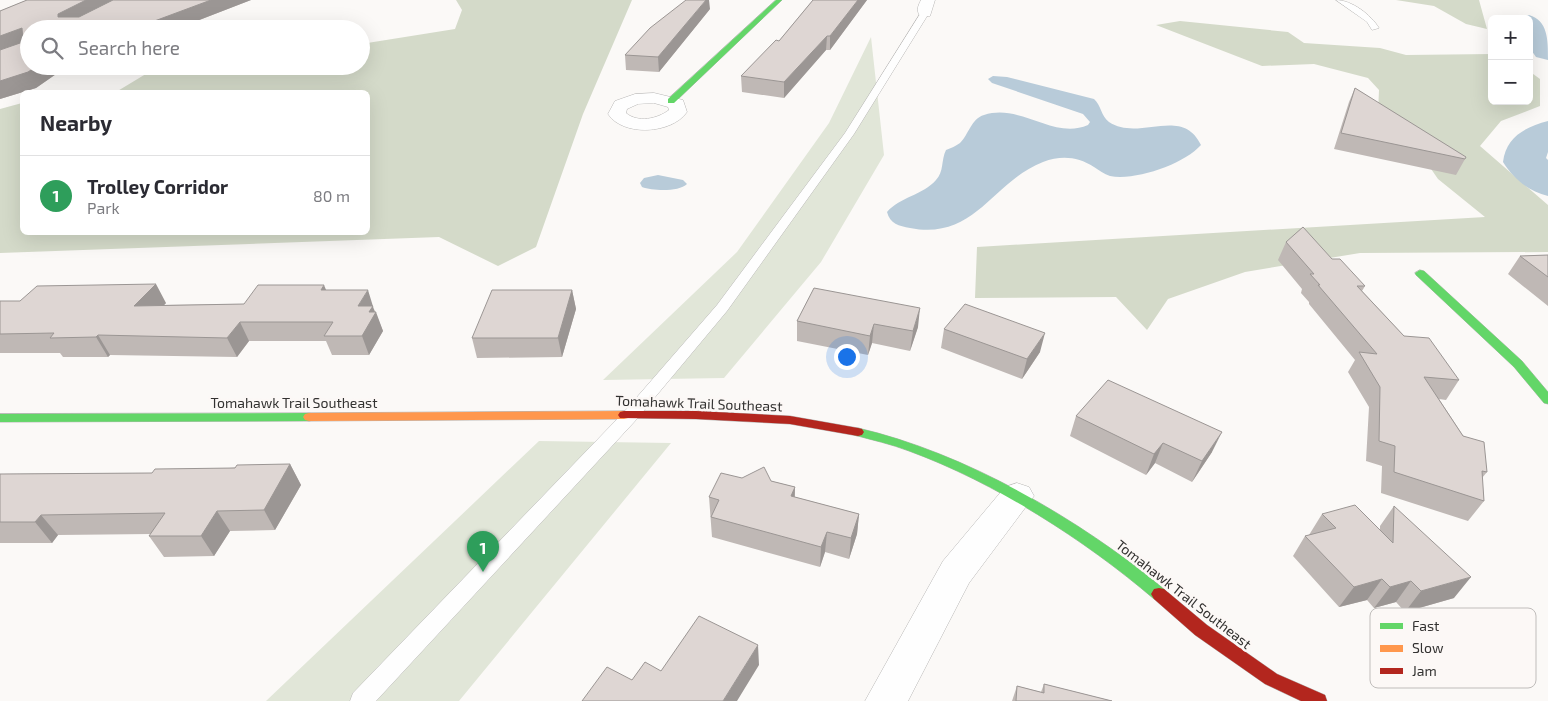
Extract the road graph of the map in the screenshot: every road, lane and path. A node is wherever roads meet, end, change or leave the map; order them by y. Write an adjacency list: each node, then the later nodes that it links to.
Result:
1 (779, 0): 5 (street)
2 (1340, 0): 4 (lane)
3 (926, 6): 8 (lane)
4 (1375, 28)
5 (671, 101)
6 (1420, 274): 7 (street)
7 (1548, 400)
8 (630, 416): 9 (street, Tomahawk Trail Southeast); 10 (street, Tomahawk Trail Southeast); 11 (lane)
9 (0, 418)
10 (1017, 496): 12 (street); 13 (street, Tomahawk Trail Southeast)
11 (361, 701)
12 (886, 701)
13 (1319, 701)

